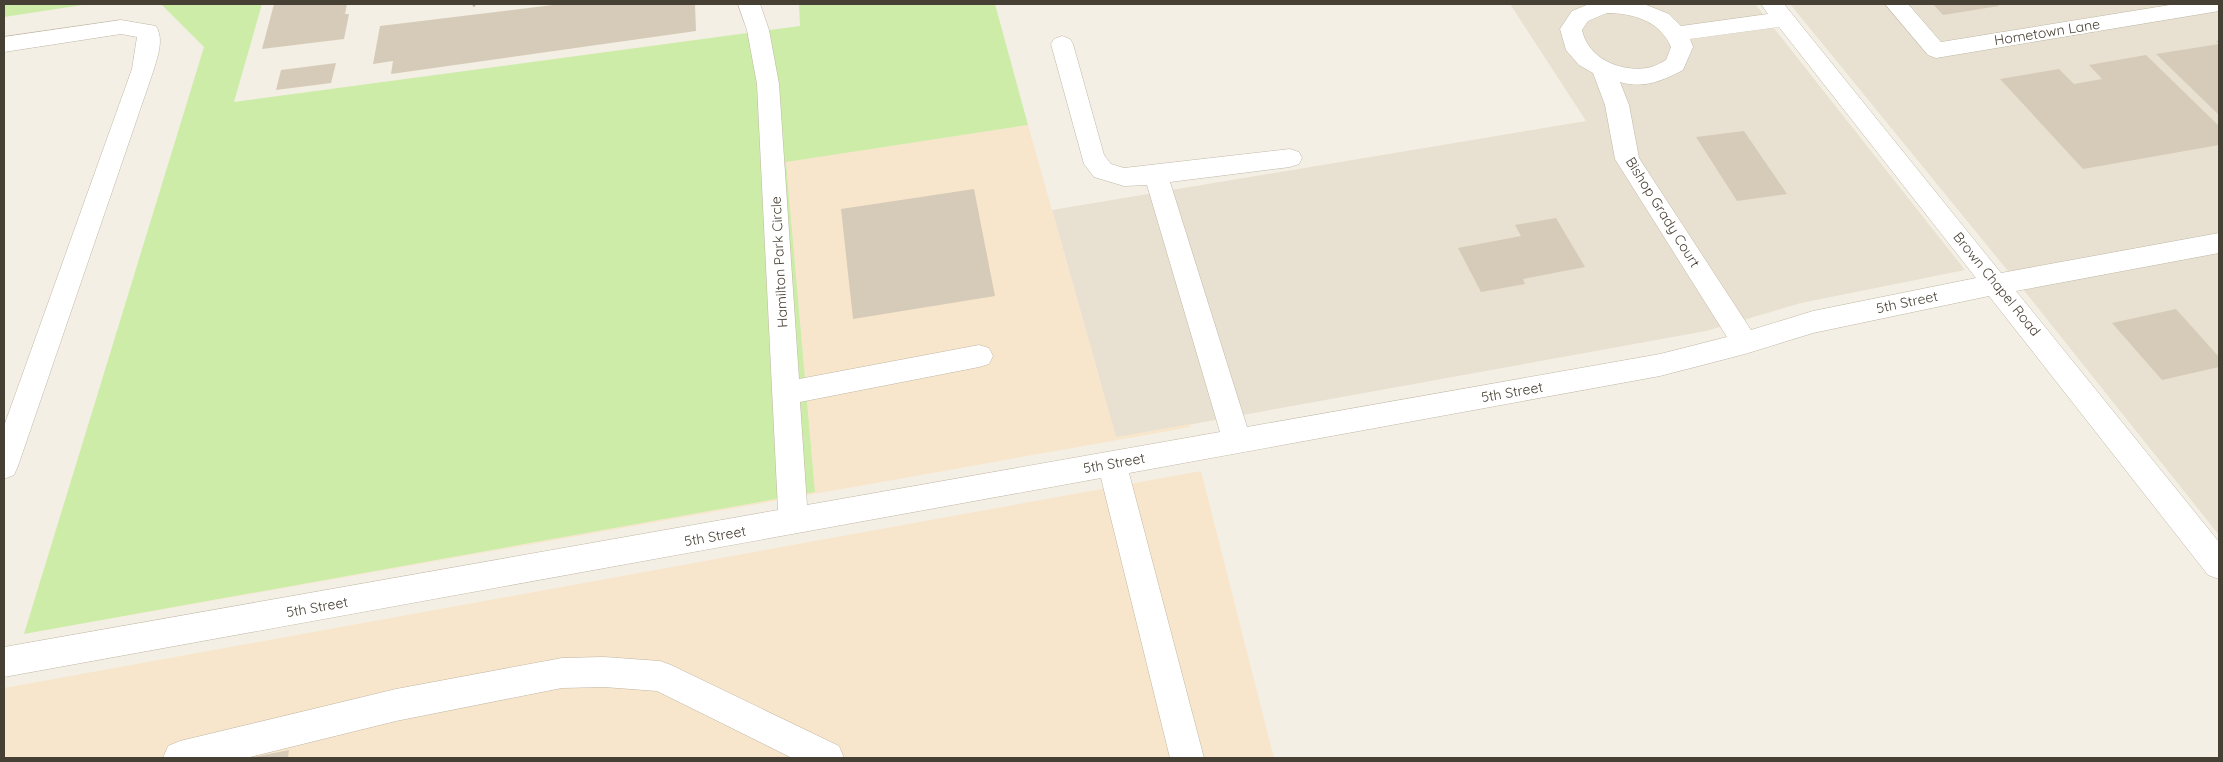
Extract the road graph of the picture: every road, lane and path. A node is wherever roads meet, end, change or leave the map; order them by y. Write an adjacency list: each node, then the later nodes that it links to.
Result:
1 (749, 4): 16 (street, Hamilton Park Circle)
2 (1896, 4): 3 (street, Hometown Lane)
3 (2219, 4)
4 (1604, 5): 6 (street); 9 (street)
5 (1779, 12): 6 (street); 13 (street, Brown Chapel Road)
6 (1676, 34): 9 (street)
7 (4, 44): 19 (street)
8 (1062, 44): 11 (street)
9 (1604, 70): 14 (street, Bishop Grady Court)
10 (1290, 158): 11 (street)
11 (1156, 175): 17 (street)
12 (2219, 243): 13 (street, 5th Street)
13 (1997, 284): 14 (street, 5th Street); 21 (street, Brown Chapel Road)
14 (1745, 343): 17 (street, 5th Street)
15 (979, 356): 16 (street)
16 (786, 393): 20 (street, Hamilton Park Circle)
17 (1238, 441): 18 (street, 5th Street)
18 (1112, 464): 20 (street, 5th Street); 25 (street)
19 (4, 466)
20 (793, 522): 22 (street, 5th Street)
21 (2219, 565)
22 (4, 662)
23 (180, 758): 24 (street)
24 (828, 758)
25 (1187, 758)

